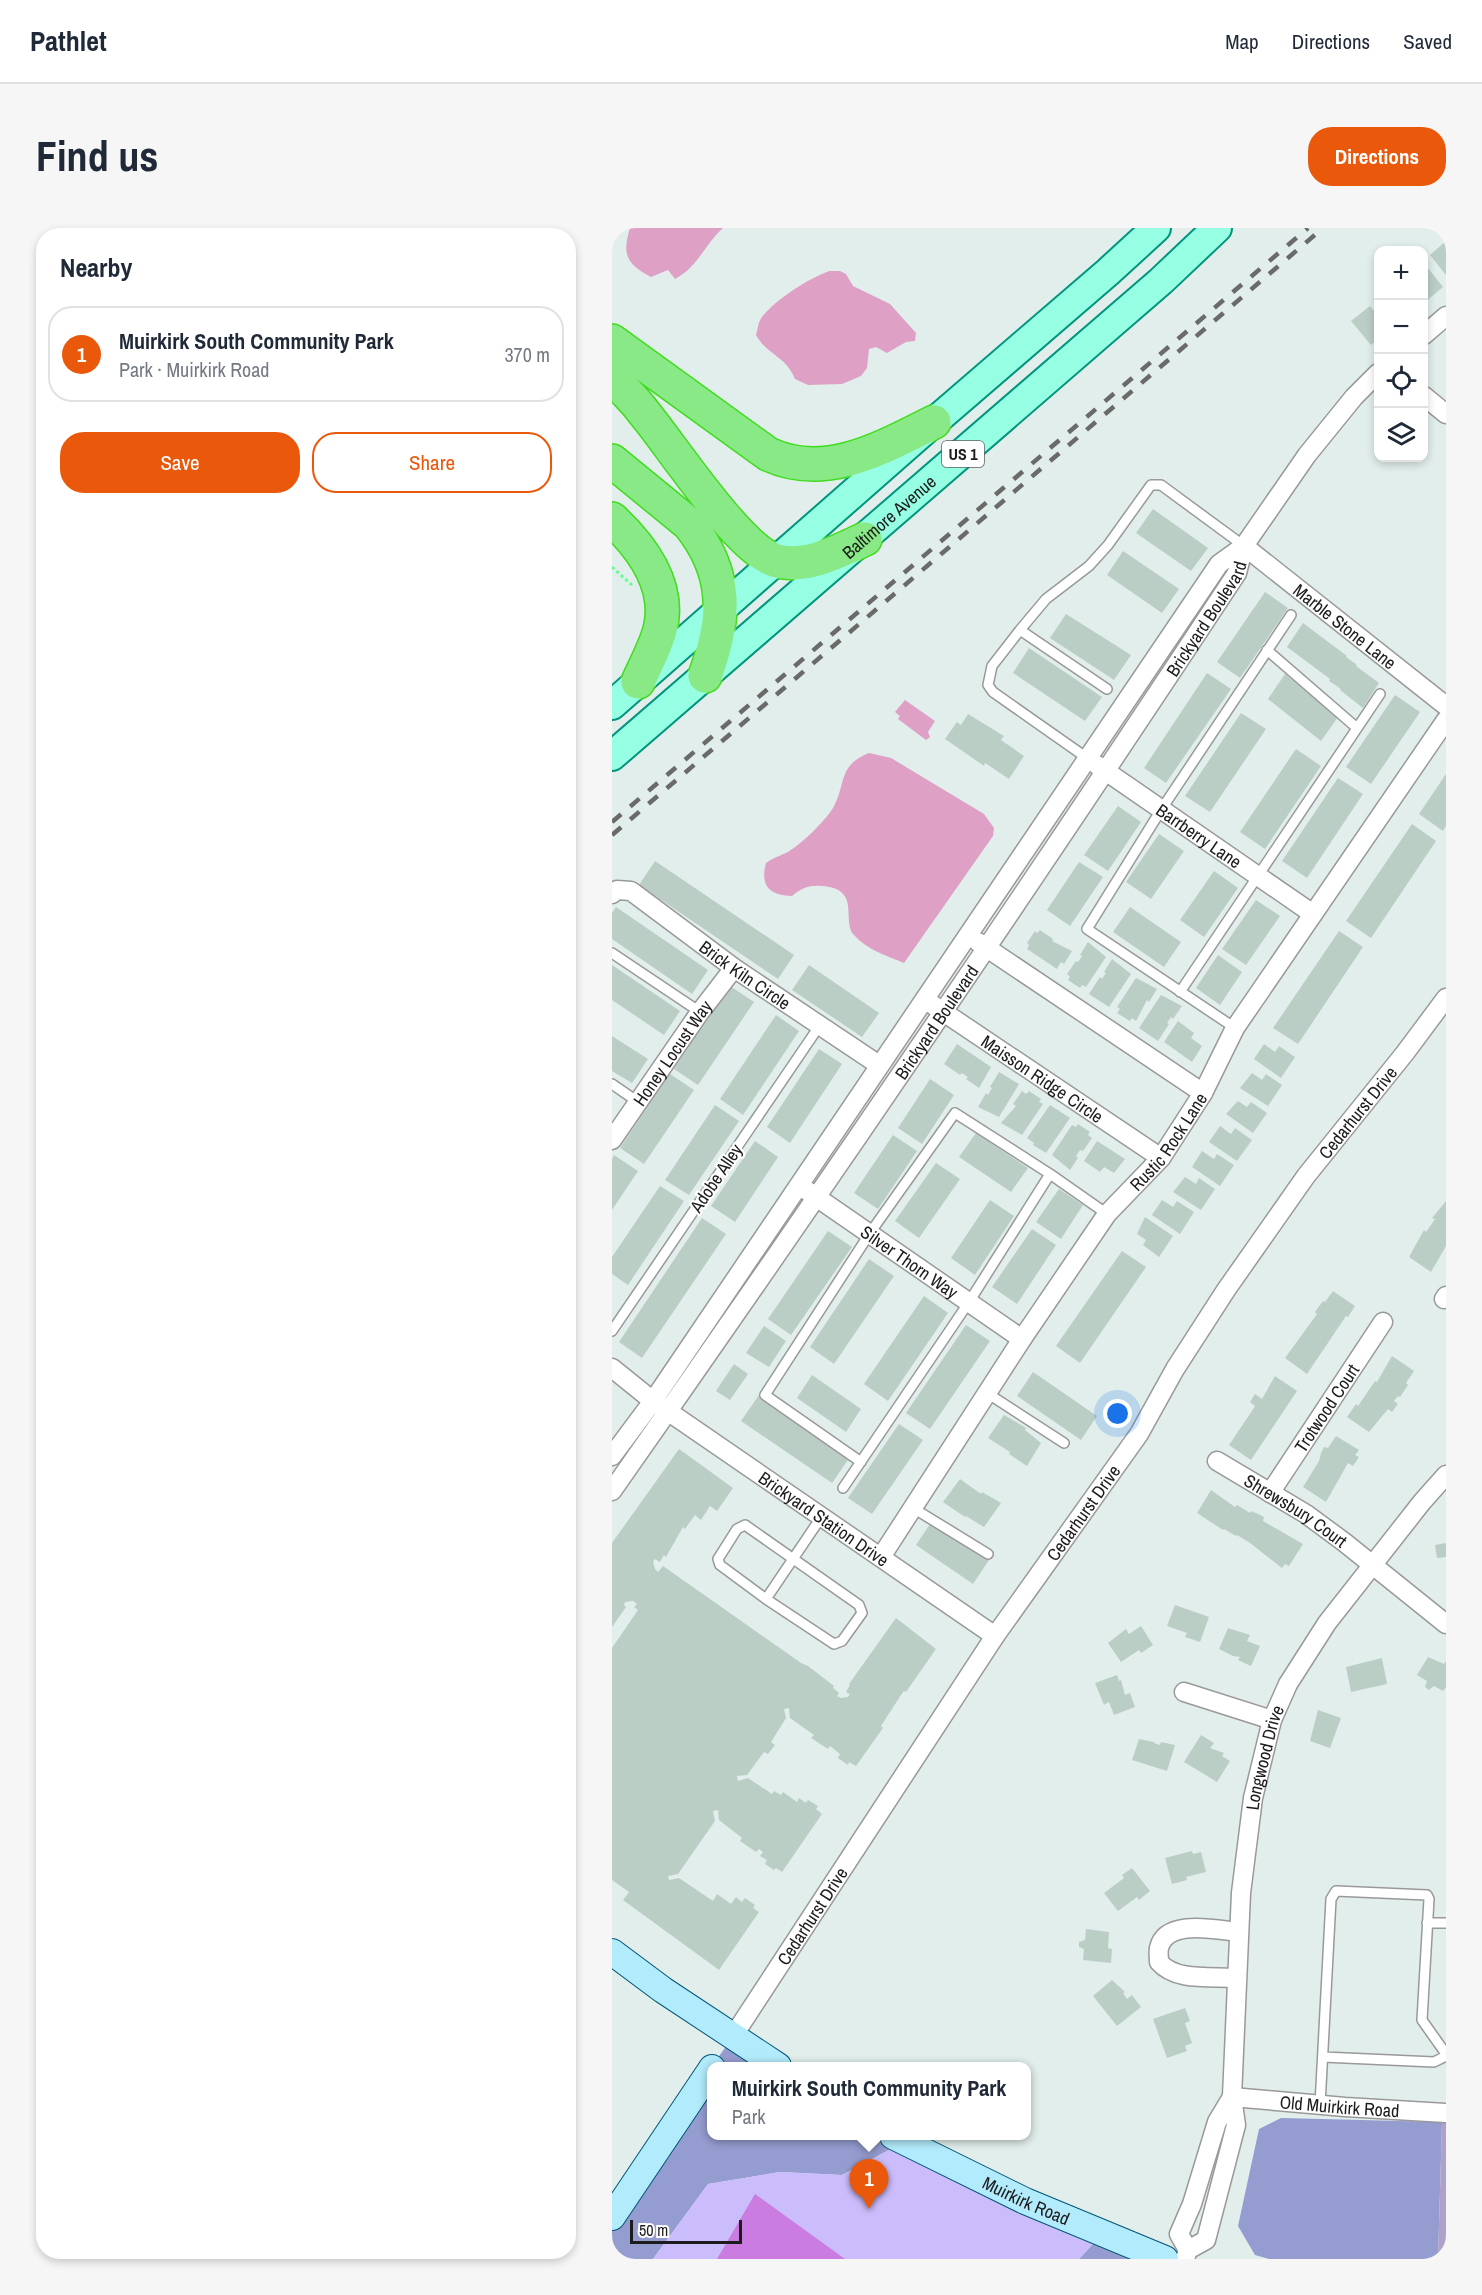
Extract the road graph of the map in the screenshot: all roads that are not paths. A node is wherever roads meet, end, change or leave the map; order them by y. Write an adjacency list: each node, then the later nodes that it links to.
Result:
1 (1156, 228): 10 (main road, US 1)
2 (1217, 228): 13 (main road, Baltimore Avenue / US 1)
3 (1445, 320): 4 (street)
4 (1428, 332)
5 (612, 342): 10 (highway)
6 (1374, 377): 14 (street, Brickyard Boulevard)
7 (612, 378): 15 (highway)
8 (1428, 399): 9 (street)
9 (1446, 414)
10 (934, 422): 15 (main road, US 1)
11 (612, 460): 16 (highway)
12 (612, 519): 21 (highway)
13 (865, 540): 15 (highway); 20 (main road, Baltimore Avenue / US 1)
14 (1244, 546): 18 (lane); 25 (street, Marble Stone Lane); 29 (street, Brickyard Boulevard); 30 (street, Brickyard Boulevard)
15 (776, 561): 16 (main road, US 1)
16 (719, 611): 20 (highway); 21 (main road, US 1)
17 (1291, 615): 19 (lane)
18 (1020, 630): 22 (lane); 29 (lane)
19 (1267, 650): 27 (lane); 31 (lane)
20 (705, 676): 28 (main road, Baltimore Avenue / US 1)
21 (638, 682): 24 (main road, US 1)
22 (1107, 689)
23 (1380, 694): 27 (lane)
24 (612, 705)
25 (1446, 706)
26 (1446, 720): 34 (street, Rustic Rock Lane)
27 (1357, 728): 32 (lane)
28 (612, 756)
29 (1087, 758): 30 (street, Barrberry Lane); 35 (street, Brickyard Boulevard)
30 (1106, 771): 31 (street, Barrberry Lane); 36 (street, Brickyard Boulevard)
31 (1161, 810): 32 (street, Barrberry Lane); 39 (lane)
32 (1258, 876): 34 (street, Barrberry Lane); 39 (lane)
33 (612, 894): 38 (street, Brick Kiln Circle)
34 (1313, 914): 45 (street, Rustic Rock Lane)
35 (967, 935): 36 (street); 40 (street, Brickyard Boulevard)
36 (986, 948): 43 (street, Brickyard Boulevard); 48 (street)
37 (612, 953): 42 (lane)
38 (734, 968): 42 (street, Honey Locust Way); 44 (street, Brick Kiln Circle)
39 (1180, 992): 45 (lane)
40 (925, 998): 43 (street, Maisson Ridge Circle); 46 (street, Brickyard Boulevard)
41 (1446, 998): 80 (street, Cedarhurst Drive)
42 (700, 1012): 49 (street, Honey Locust Way)
43 (942, 1013): 51 (street, Maisson Ridge Circle); 54 (street, Brickyard Boulevard)
44 (820, 1025): 46 (street, Brick Kiln Circle); 59 (lane, Adobe Alley)
45 (1235, 1028): 48 (street, Rustic Rock Lane)
46 (879, 1065): 53 (street, Brickyard Boulevard)
47 (612, 1084): 49 (lane)
48 (1203, 1093): 51 (street, Rustic Rock Lane)
49 (638, 1102): 50 (street, Honey Locust Way)
50 (612, 1140)
51 (1161, 1158): 55 (street, Rustic Rock Lane)
52 (1050, 1174): 55 (lane); 56 (lane); 57 (lane)
53 (798, 1186): 54 (street, Silver Thorn Way); 63 (street, Brickyard Boulevard)
54 (817, 1196): 56 (street, Silver Thorn Way); 63 (street, Brickyard Boulevard)
55 (1107, 1214): 60 (street, Rustic Rock Lane)
56 (870, 1233): 57 (street, Silver Thorn Way); 67 (lane)
57 (969, 1302): 60 (street, Silver Thorn Way); 67 (lane)
58 (1383, 1322): 71 (street, Trotwood Court)
59 (612, 1331)
60 (1022, 1339): 62 (street, Rustic Rock Lane)
61 (612, 1368): 63 (street)
62 (987, 1393): 64 (lane); 72 (street, Rustic Rock Lane)
63 (660, 1406): 65 (street, Brickyard Boulevard); 70 (street, Brickyard Boulevard); 73 (street, Brickyard Station Drive)
64 (1064, 1443)
65 (612, 1456)
66 (1216, 1461): 71 (street, Shrewsbury Court)
67 (861, 1462): 69 (lane)
68 (1446, 1475): 77 (street, Longwood Drive)
69 (843, 1488)
70 (612, 1491)
71 (1270, 1493): 77 (street, Shrewsbury Court)
72 (912, 1508): 74 (lane); 75 (street, Rustic Rock Lane)
73 (822, 1516): 75 (street, Brickyard Station Drive); 76 (lane)
74 (988, 1554)
75 (881, 1557): 80 (street, Brickyard Station Drive)
76 (794, 1558): 78 (lane); 78 (lane); 78 (lane)
77 (1372, 1566): 79 (street, Shrewsbury Court); 82 (street, Longwood Drive)
78 (766, 1599)
79 (1446, 1624)
80 (996, 1636): 88 (street, Cedarhurst Drive)
81 (1184, 1692): 82 (street)
82 (1272, 1720): 85 (street, Longwood Drive)
83 (1427, 1923): 84 (lane); 89 (lane); 90 (lane)
84 (1446, 1923)
85 (1238, 1932): 87 (street, Longwood Drive); 87 (street)
86 (612, 1952): 88 (main road)
87 (1236, 1978): 94 (street, Longwood Drive)
88 (732, 2038): 91 (main road); 92 (main road)
89 (1446, 2055): 90 (lane)
90 (1323, 2057): 95 (lane)
91 (715, 2062)
92 (770, 2062)
93 (707, 2074): 98 (main road)
94 (1232, 2097): 95 (street, Old Muirkirk Road); 99 (street, Longwood Drive); 99 (street, Longwood Drive)
95 (1320, 2105): 96 (street, Old Muirkirk Road)
96 (1446, 2113)
97 (900, 2140): 99 (main road, Muirkirk Road)
98 (612, 2217)
99 (1179, 2256)

